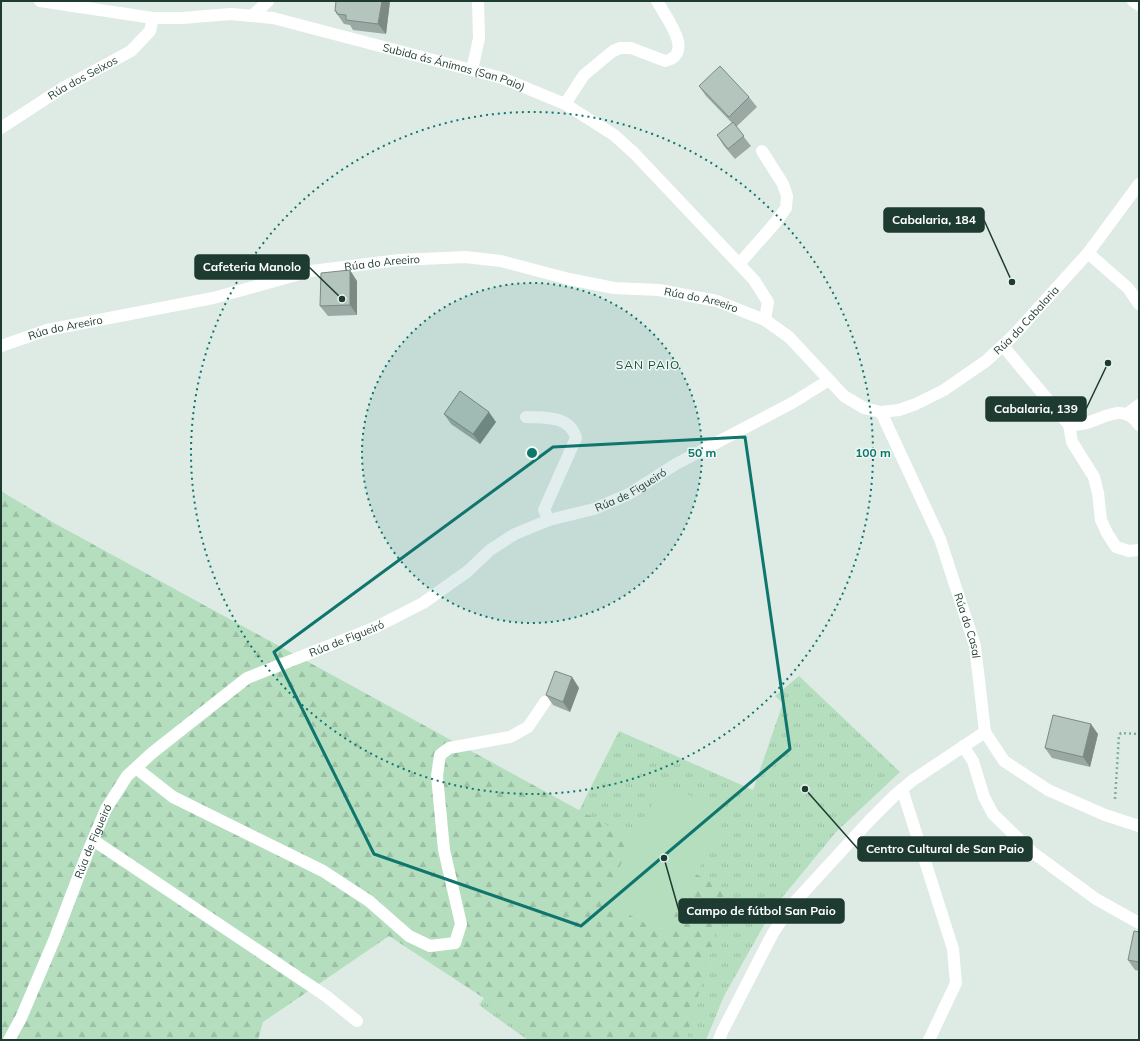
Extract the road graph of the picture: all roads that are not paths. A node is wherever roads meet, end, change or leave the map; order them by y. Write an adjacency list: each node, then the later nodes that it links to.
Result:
1 (40, 1): 8 (street, Subida ás Ánimas (San Paio))
2 (268, 1): 7 (street)
3 (478, 1): 9 (street)
4 (657, 1): 10 (street)
5 (1133, 1): 6 (street)
6 (1139, 5)
7 (252, 16): 8 (street, Subida ás Ánimas (San Paio)); 9 (street, Subida ás Ánimas (San Paio))
8 (153, 18): 11 (street, Rúa dos Seixos)
9 (472, 70): 10 (street, Subida ás Ánimas (San Paio))
10 (565, 104): 16 (street, Subida ás Ánimas (San Paio))
11 (1, 128)
12 (762, 151): 16 (street)
13 (1139, 184): 14 (street, Rúa da Cabalaria)
14 (1135, 199): 15 (street, Rúa da Cabalaria)
15 (1088, 253): 17 (street); 20 (street, Rúa da Cabalaria)
16 (739, 264): 18 (street, Subida ás Ánimas (San Paio))
17 (1139, 304)
18 (766, 320): 19 (street, Rúa do Areeiro); 21 (street, Rúa do Areeiro)
19 (1, 346)
20 (1003, 346): 23 (street, Rúa da Cabalaria); 26 (street)
21 (829, 380): 23 (street); 28 (street, Rúa de Figueiró)
22 (1139, 405): 24 (street)
23 (880, 412): 31 (street, Rúa do Casal)
24 (1127, 414): 26 (street); 27 (street)
25 (526, 417): 28 (street)
26 (1069, 425): 29 (street)
27 (1139, 425)
28 (549, 520): 33 (street, Rúa de Figueiró)
29 (1139, 550)
30 (545, 702): 33 (street)
31 (986, 732): 32 (street); 35 (street, Rúa do Casal)
32 (963, 746): 34 (street); 37 (street)
33 (136, 768): 36 (street, Rúa de Figueiró)
34 (902, 789): 40 (street); 41 (street)
35 (1139, 826)
36 (93, 840): 38 (street); 39 (street, Rúa de Figueiró)
37 (1139, 923)
38 (357, 1021)
39 (9, 1040)
40 (719, 1040)
41 (929, 1040)

